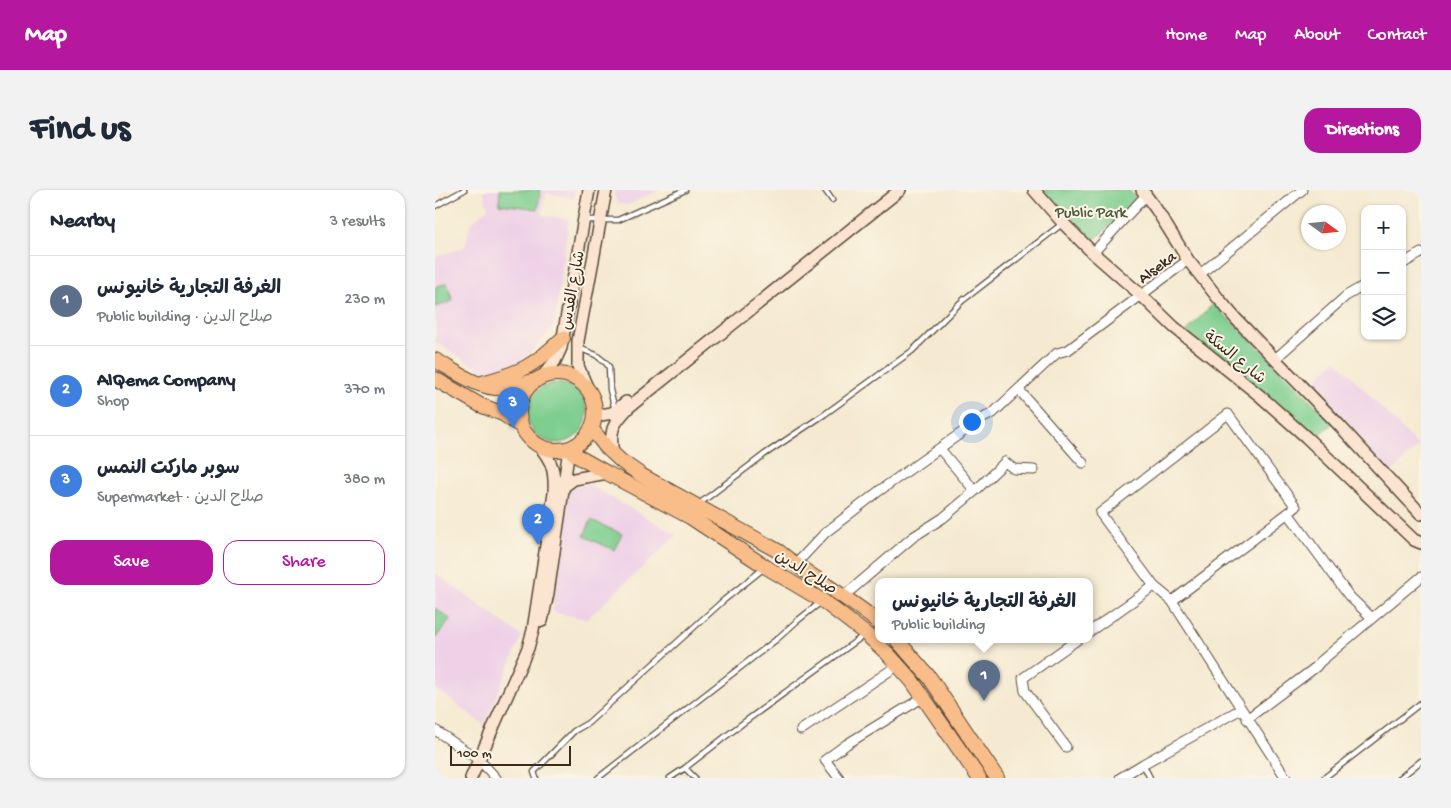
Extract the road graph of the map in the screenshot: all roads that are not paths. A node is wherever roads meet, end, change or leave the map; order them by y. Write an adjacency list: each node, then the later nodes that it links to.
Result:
1 (464, 190): 12 (lane)
2 (589, 190): 13 (main road, شارع القدس)
3 (606, 190): 14 (main road, شارع القدس)
4 (685, 190): 14 (lane)
5 (825, 190): 11 (lane)
6 (891, 190): 32 (main road)
7 (900, 190): 32 (main road)
8 (1034, 190): 15 (main road, شارع السكة)
9 (1301, 190): 20 (street)
10 (1144, 193): 16 (street); 18 (main road, شارع السكة)
11 (831, 200)
12 (435, 206)
13 (584, 220): 14 (lane); 23 (main road, شارع القدس)
14 (600, 221): 24 (main road, شارع القدس)
15 (1063, 223): 16 (main road, شارع السكة); 44 (lane)
16 (1093, 253): 22 (main road, شارع السكة)
17 (1421, 253): 19 (street)
18 (1189, 260): 20 (main road, شارع السكة); 22 (street, Alseka)
19 (1406, 262)
20 (1199, 275): 25 (main road, شارع السكة)
21 (1361, 287): 25 (street)
22 (1141, 295): 30 (street, Alseka); 47 (main road, شارع السكة)
23 (563, 338): 27 (main road, شارع القدس); 29 (highway)
24 (578, 347): 31 (main road, شارع القدس); 32 (lane)
25 (1275, 359): 46 (main road, شارع السكة)
26 (435, 360): 29 (highway)
27 (539, 378): 29 (highway); 31 (highway); 34 (highway)
28 (435, 379): 34 (highway)
29 (479, 384)
30 (1019, 390): 37 (street, Alseka); 39 (street)
31 (589, 394): 33 (highway)
32 (618, 414): 33 (main road); 38 (main road)
33 (593, 422): 36 (highway); 38 (highway, صلاح الدين)
34 (522, 427): 35 (highway)
35 (539, 446): 36 (highway); 72 (main road)
36 (569, 449): 41 (highway, صلاح الدين); 42 (main road)
37 (940, 449): 43 (street); 48 (street, Alseka)
38 (613, 454): 44 (highway, صلاح الدين)
39 (1083, 463)
40 (1034, 470): 43 (street)
41 (607, 473): 42 (main road); 49 (highway, صلاح الدين)
42 (563, 487): 72 (main road)
43 (975, 491): 52 (street)
44 (698, 506): 48 (highway, صلاح الدين)
45 (1288, 513): 51 (street); 54 (street); 55 (street)
46 (1421, 514)
47 (1421, 543)
48 (795, 565): 52 (highway, صلاح الدين)
49 (766, 567): 53 (highway, صلاح الدين); 78 (lane)
50 (1421, 577): 55 (street)
51 (1154, 586): 54 (street); 57 (street)
52 (844, 596): 56 (highway, صلاح الدين)
53 (823, 601): 58 (highway, صلاح الدين); 79 (lane)
54 (1172, 601): 66 (street)
55 (1372, 618): 67 (street)
56 (875, 620)
57 (1093, 629)
58 (866, 634): 59 (highway, صلاح الدين); 74 (lane)
59 (875, 642)
60 (876, 643): 83 (highway, صلاح الدين)
61 (900, 643): 84 (highway)
62 (1073, 643): 70 (street)
63 (897, 666): 69 (street)
64 (922, 698): 82 (street)
65 (1421, 703): 88 (lane)
66 (1241, 709): 67 (street); 73 (street)
67 (1247, 719): 87 (street)
68 (435, 730): 72 (street)
69 (801, 730)
70 (1066, 747)
71 (1421, 761): 89 (lane)
72 (481, 762): 75 (main road); 76 (main road); 77 (street)
73 (1143, 764): 85 (street); 86 (lane)
74 (685, 768): 80 (lane); 81 (lane)
75 (471, 778)
76 (479, 778)
77 (495, 778)
78 (536, 778)
79 (599, 778)
80 (670, 778)
81 (695, 778)
82 (839, 778)
83 (978, 778)
84 (997, 778)
85 (1121, 778)
86 (1150, 778)
87 (1286, 778)
88 (1324, 778)
89 (1399, 778)

